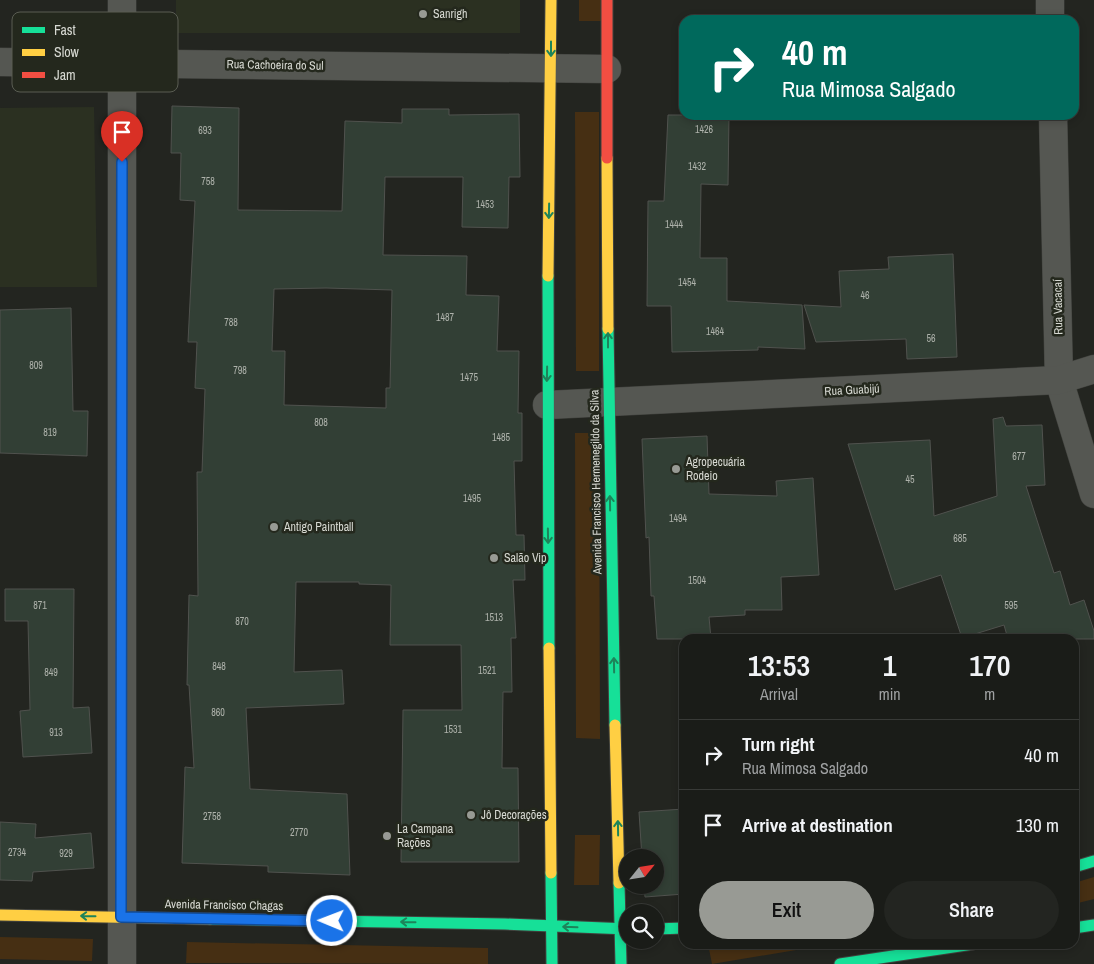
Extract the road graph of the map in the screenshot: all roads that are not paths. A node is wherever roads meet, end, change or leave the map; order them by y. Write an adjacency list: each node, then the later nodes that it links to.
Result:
1 (550, 0): 6 (main road, one-way to 6)
2 (607, 0): 7 (main road, Avenida Francisco Hermenegildo da Silva)
3 (1050, 0): 4 (street)
4 (1050, 15)
5 (178, 63): 6 (street, Rua Cachoeira do Sul)
6 (551, 69): 7 (street, Rua Cachoeira do Sul); 13 (main road, one-way to 13)
7 (607, 70): 12 (main road, Avenida Francisco Hermenegildo da Silva, one-way to 7)
8 (122, 92): 19 (street)
9 (1053, 120): 11 (street, Rua Vacacaí)
10 (1094, 369): 11 (street, Rua Guabijú)
11 (1059, 380): 12 (street, Rua Guabijú); 14 (street, Rua Vacacaí)
12 (608, 403): 13 (street, Rua Guabijú); 17 (main road, Avenida Francisco Hermenegildo da Silva, one-way to 12)
13 (547, 405): 21 (main road, one-way to 21)
14 (1094, 494)
15 (1094, 861): 16 (main road)
16 (1079, 866)
17 (622, 904)
18 (0, 915): 19 (main road, Avenida Francisco Chagas, one-way to 18)
19 (121, 917): 21 (main road, Avenida Francisco Chagas, one-way to 19); 28 (street)
20 (1094, 924): 22 (main road)
21 (550, 926): 24 (main road, Avenida Francisco Chagas, one-way to 21); 29 (main road)
22 (1079, 927)
23 (679, 928): 25 (main road)
24 (619, 929)
25 (664, 929)
26 (622, 949): 30 (main road, Avenida Francisco Hermenegildo da Silva)
27 (940, 949): 31 (main road)
28 (122, 964)
29 (552, 964)
30 (621, 964)
31 (840, 964)

